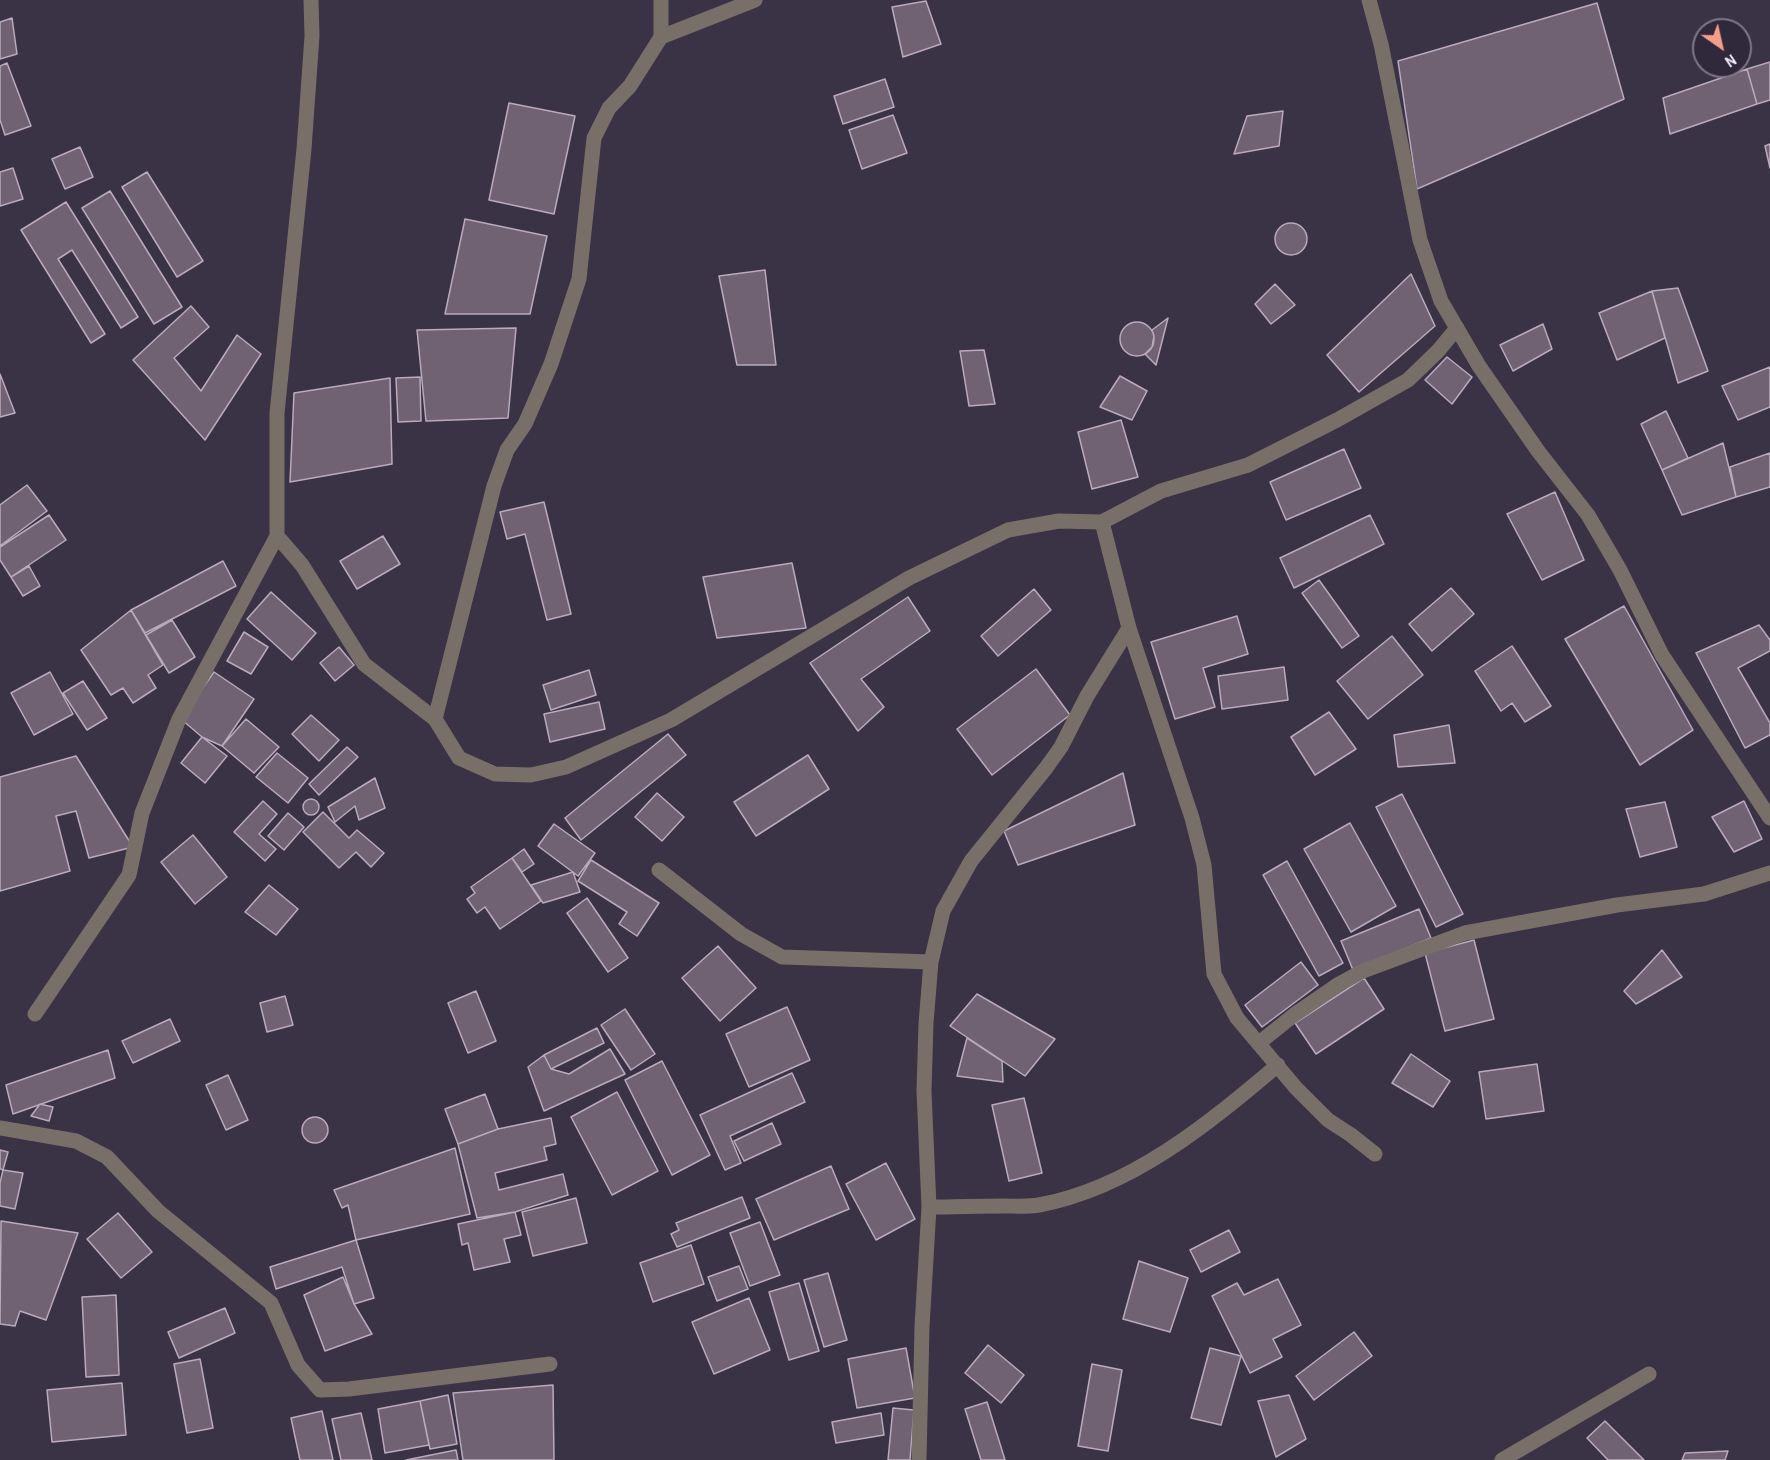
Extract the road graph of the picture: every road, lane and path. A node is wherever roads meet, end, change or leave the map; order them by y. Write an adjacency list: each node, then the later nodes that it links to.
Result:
1 (311, 0): 8 (street)
2 (662, 0): 5 (street)
3 (755, 0): 5 (street)
4 (1369, 0): 6 (street)
5 (661, 37): 10 (street)
6 (1457, 328): 7 (street); 11 (street)
7 (1102, 522): 9 (street); 10 (street)
8 (277, 536): 10 (street); 15 (street)
9 (1129, 628): 14 (street); 16 (street)
10 (435, 719)
11 (1768, 811)
12 (659, 870): 14 (street)
13 (1770, 873): 16 (street)
14 (931, 962): 20 (street)
15 (35, 1014)
16 (1259, 1043): 17 (street)
17 (1278, 1065): 19 (street); 20 (street)
18 (0, 1128): 21 (street)
19 (1375, 1154)
20 (929, 1207): 23 (street)
21 (550, 1364)
22 (1649, 1374): 24 (street)
23 (919, 1460)
24 (1502, 1460)

